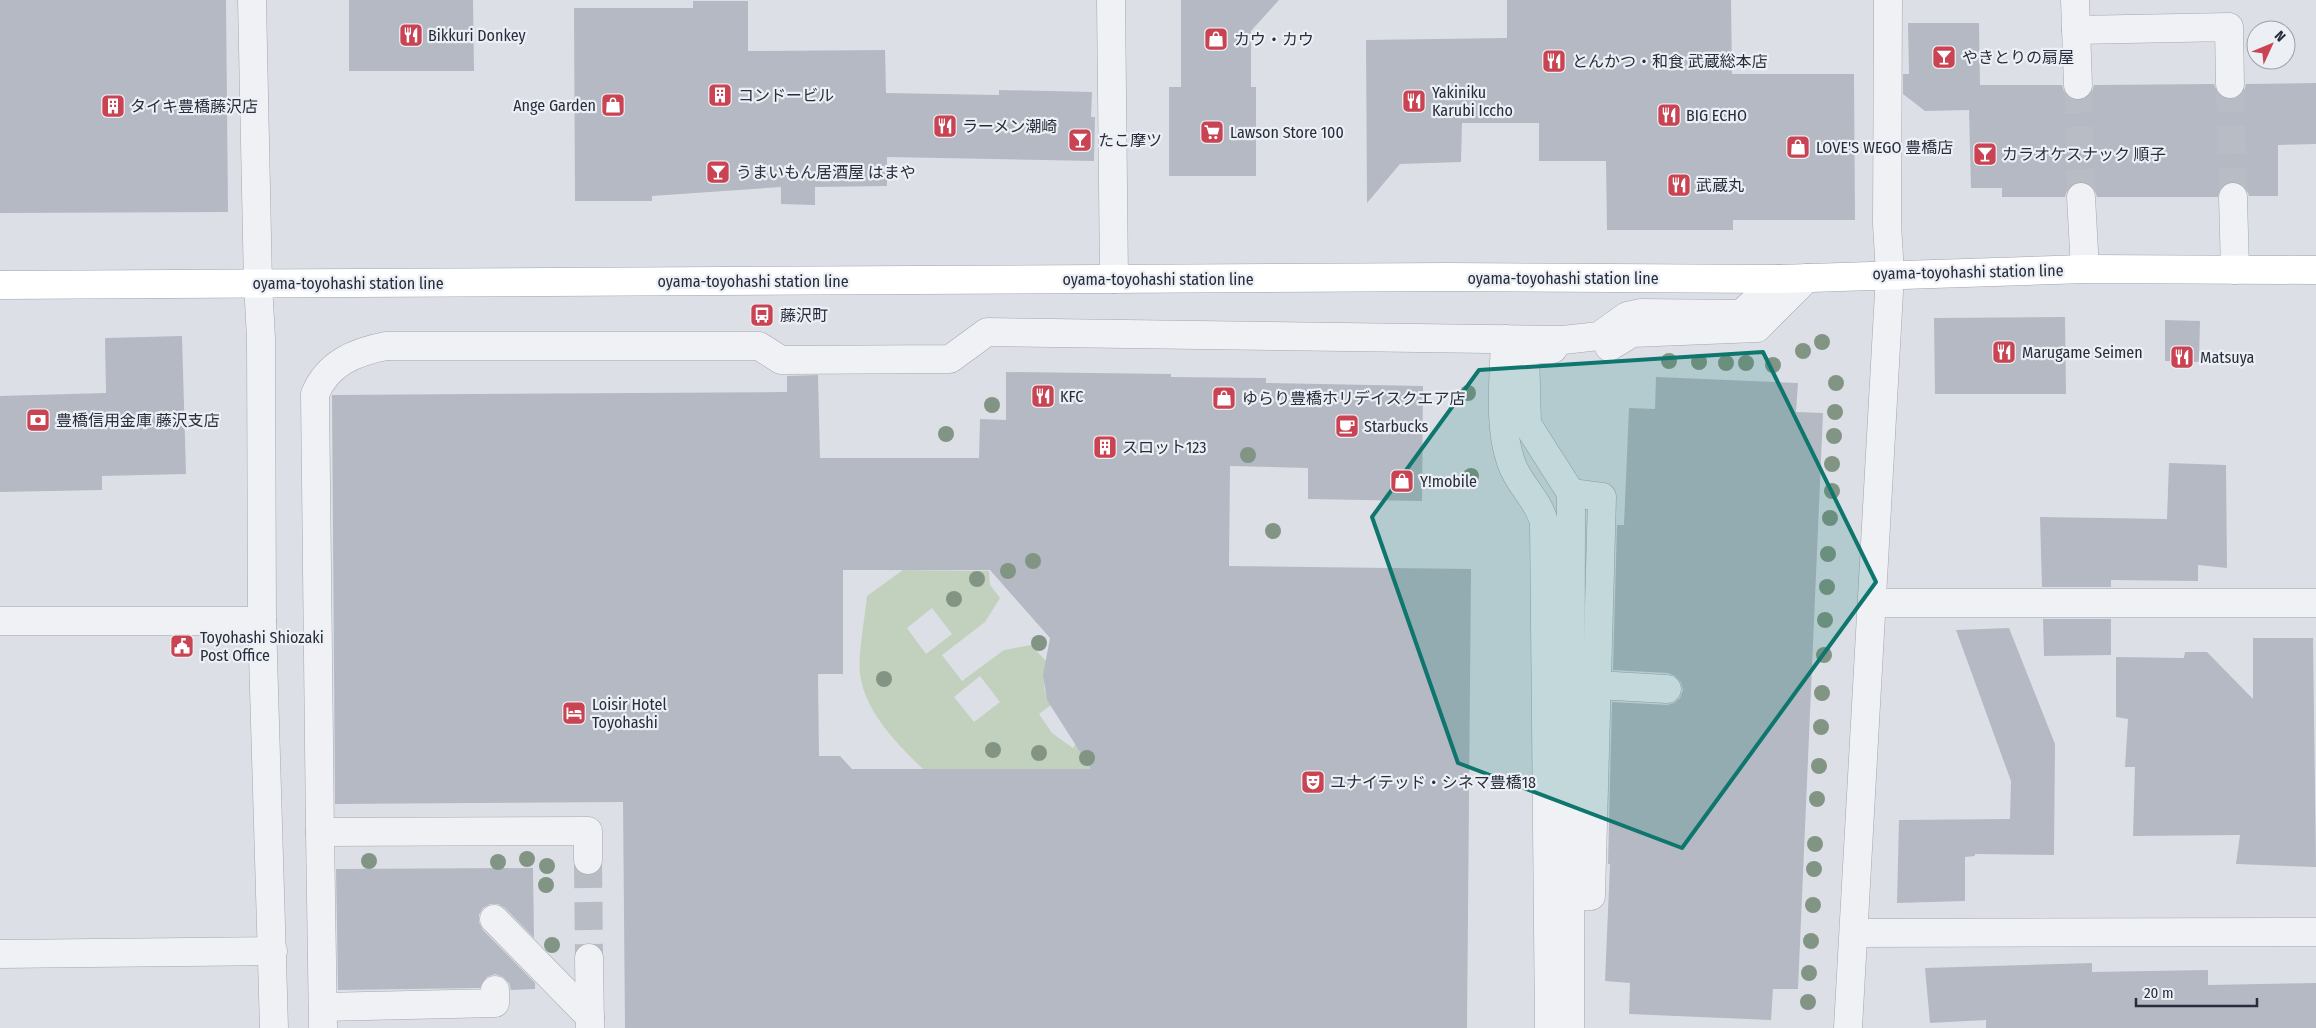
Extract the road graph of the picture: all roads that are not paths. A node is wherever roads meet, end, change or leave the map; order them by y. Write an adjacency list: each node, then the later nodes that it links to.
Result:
1 (252, 0): 17 (street)
2 (1111, 0): 16 (street)
3 (1888, 0): 13 (street)
4 (2075, 0): 5 (street)
5 (2076, 30): 6 (street); 7 (street)
6 (2230, 84)
7 (2078, 85)
8 (2081, 197): 10 (street)
9 (2233, 197): 11 (street)
10 (2085, 269): 11 (main road, oyama-toyohashi station line); 13 (main road, oyama-toyohashi station line)
11 (2235, 270): 12 (main road, oyama-toyohashi station line)
12 (2316, 270)
13 (1890, 274): 15 (main road, oyama-toyohashi station line); 21 (street)
14 (1779, 278): 15 (main road, oyama-toyohashi station line); 16 (main road, oyama-toyohashi station line); 19 (street)
15 (1807, 278): 20 (street)
16 (1114, 279): 17 (main road, oyama-toyohashi station line)
17 (258, 284): 18 (main road, oyama-toyohashi station line); 24 (street)
18 (0, 285)
19 (1504, 339): 27 (street); 40 (street)
20 (1570, 493): 25 (street); 25 (street)
21 (1872, 603): 22 (street); 32 (street)
22 (2316, 603)
23 (0, 621): 24 (street)
24 (262, 621): 33 (street)
25 (1592, 685): 26 (street); 29 (street); 29 (street)
26 (1667, 688)
27 (320, 832): 28 (street); 37 (street)
28 (588, 860)
29 (1570, 897): 41 (street)
30 (494, 919): 38 (street)
31 (2316, 932): 32 (street)
32 (1854, 933): 42 (street)
33 (273, 952): 34 (street); 39 (street)
34 (0, 954)
35 (590, 958): 38 (street)
36 (495, 990): 37 (street)
37 (323, 1017)
38 (590, 1023)
39 (274, 1028)
40 (1549, 1028)
41 (1570, 1028)
42 (1848, 1028)

